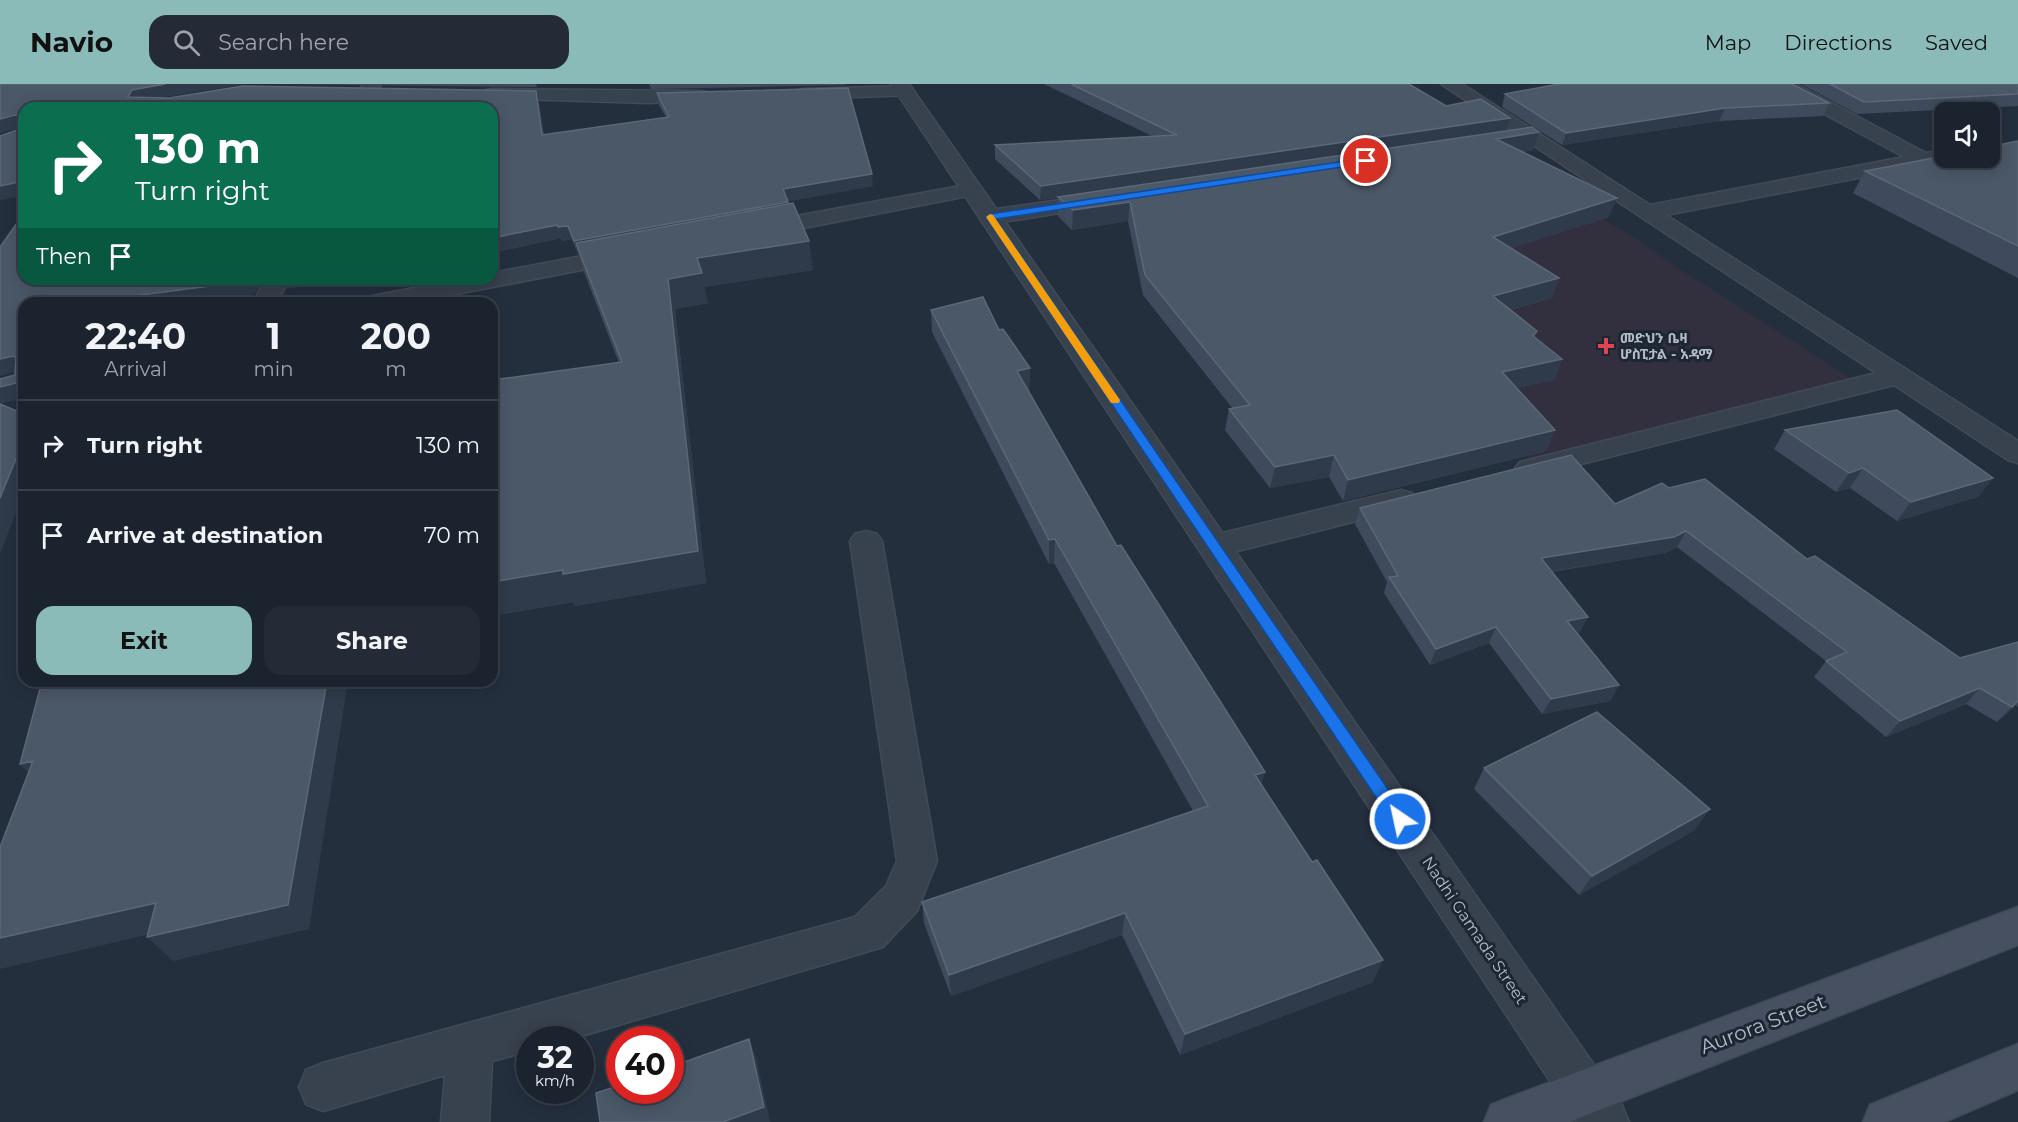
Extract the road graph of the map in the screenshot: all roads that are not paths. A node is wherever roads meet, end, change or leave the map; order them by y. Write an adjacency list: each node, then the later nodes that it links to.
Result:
1 (1450, 84): 11 (street)
2 (1782, 84): 13 (street)
3 (370, 87): 5 (street); 6 (street); 10 (street)
4 (902, 88): 8 (street); 14 (street, Nadhi Gamada Street)
5 (346, 91)
6 (391, 92)
7 (473, 93): 9 (street)
8 (788, 94)
9 (717, 96)
10 (363, 102)
11 (1531, 136): 12 (street); 16 (street)
12 (1496, 142)
13 (1934, 158): 16 (street)
14 (971, 190): 17 (street, Nadhi Gamada Street); 18 (street)
15 (1119, 198): 17 (street)
16 (1646, 212): 23 (street)
17 (990, 217): 28 (street, Nadhi Gamada Street)
18 (736, 234)
19 (643, 252): 20 (street)
20 (498, 279)
21 (468, 285): 22 (street)
22 (404, 297)
23 (1897, 376): 24 (street); 25 (street)
24 (2018, 454)
25 (1504, 474)
26 (1423, 495): 28 (street)
27 (866, 541): 30 (street)
28 (1214, 546): 33 (street, Nadhi Gamada Street)
29 (2018, 926): 33 (main road, Aurora Street)
30 (470, 1045): 32 (street); 34 (street)
31 (2018, 1067): 36 (main road)
32 (323, 1087)
33 (1595, 1107): 35 (main road, Aurora Street)
34 (465, 1122)
35 (1508, 1122)
36 (1887, 1122)

